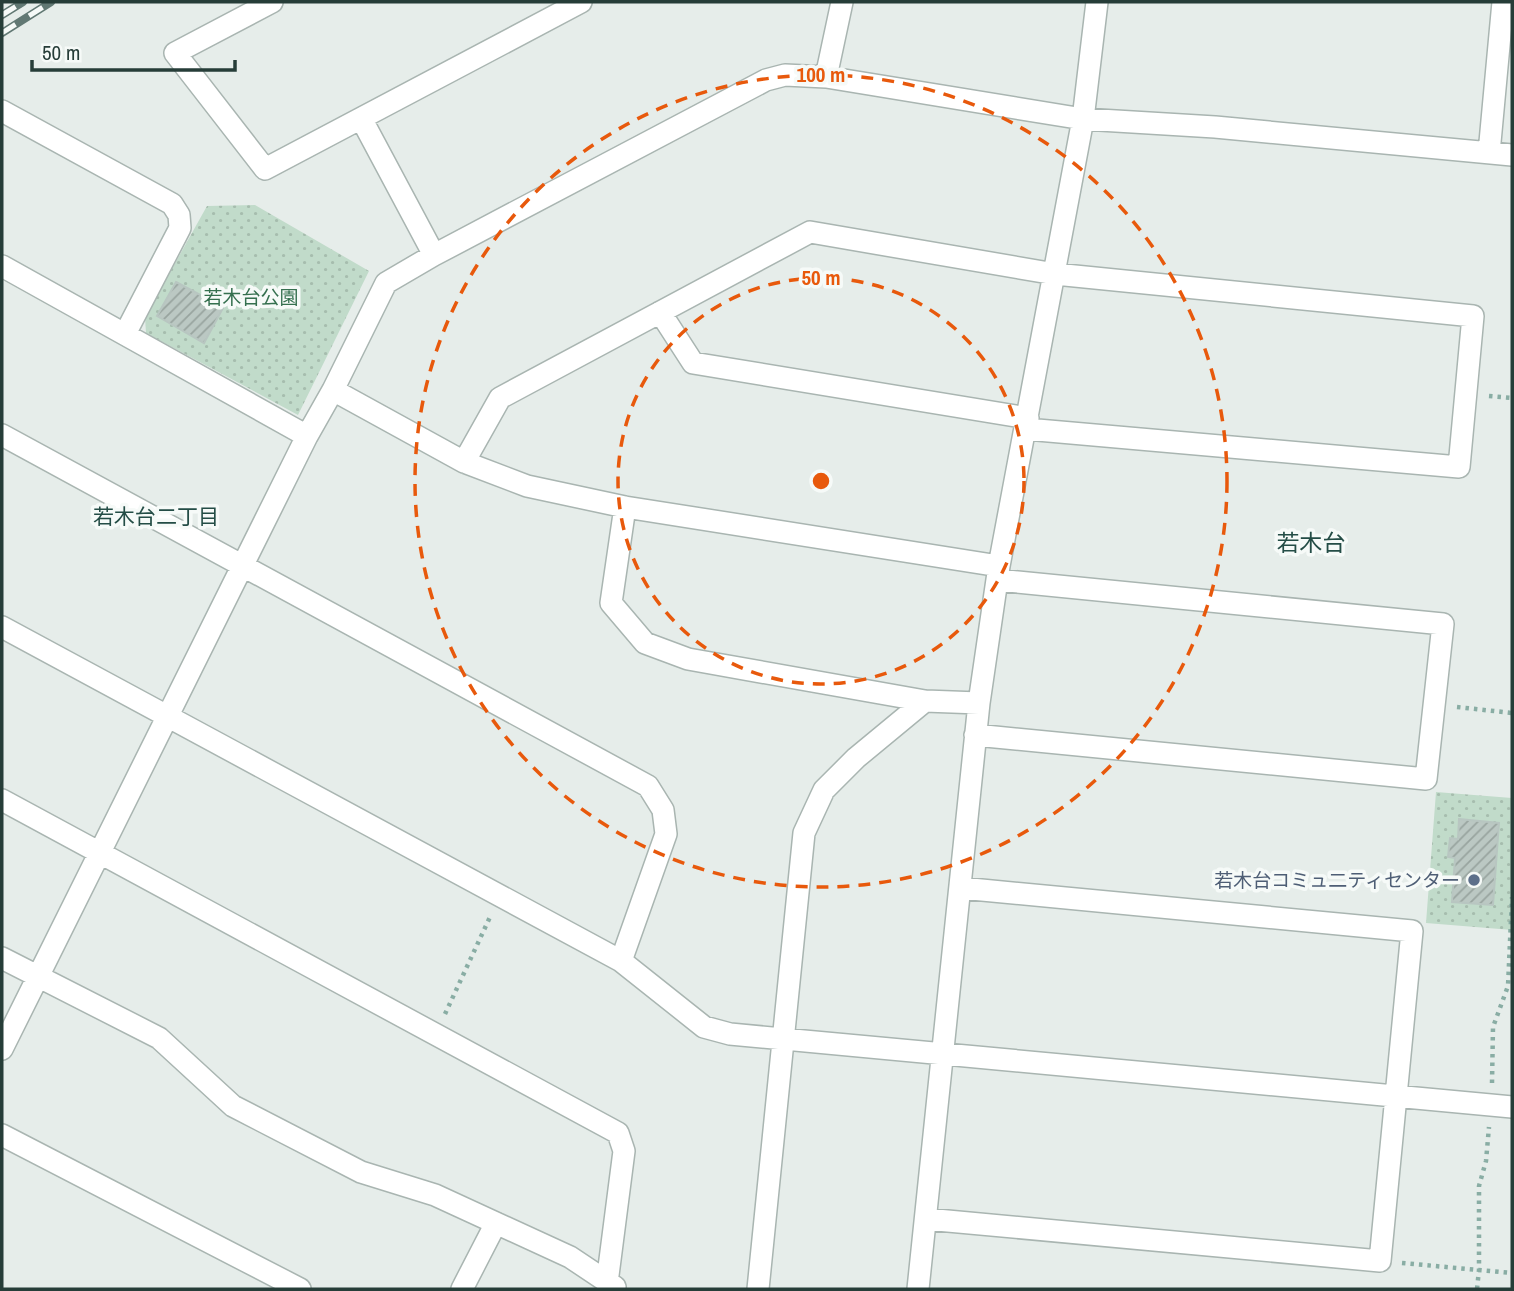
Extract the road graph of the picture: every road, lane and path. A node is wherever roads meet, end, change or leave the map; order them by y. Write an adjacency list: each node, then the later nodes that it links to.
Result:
1 (272, 2): 9 (street)
2 (581, 2): 9 (street)
3 (842, 2): 6 (street)
4 (1097, 2): 8 (street)
5 (1503, 2): 10 (street)
6 (826, 77): 8 (street); 12 (street)
7 (2, 111): 16 (street)
8 (1083, 119): 10 (street); 14 (street)
9 (362, 120): 12 (street)
10 (1489, 153): 11 (street)
11 (1512, 155)
12 (434, 255): 17 (street)
13 (2, 267): 16 (street)
14 (1055, 274): 15 (street); 18 (street); 18 (street)
15 (660, 312): 18 (street); 21 (street)
16 (125, 334): 20 (street)
17 (333, 390): 20 (street); 21 (street)
18 (1027, 423): 24 (street)
19 (2, 435): 23 (street)
20 (307, 436): 23 (street)
21 (464, 462): 22 (street)
22 (625, 507): 24 (street); 26 (street)
23 (243, 565): 30 (street); 38 (street)
24 (998, 573): 27 (street); 28 (street)
25 (2, 627): 30 (street)
26 (925, 701): 27 (street); 41 (street)
27 (979, 703): 31 (street)
28 (1434, 705): 29 (path); 31 (street)
29 (1512, 713)
30 (168, 716): 33 (street); 35 (street)
31 (975, 735): 34 (street)
32 (2, 800): 33 (street)
33 (100, 851): 39 (street); 40 (street)
34 (961, 888): 43 (street); 44 (street)
35 (499, 897): 38 (street); 40 (path)
36 (1512, 897): 45 (path)
37 (2, 958): 39 (street)
38 (621, 961): 41 (street)
39 (38, 977): 42 (street); 48 (street)
40 (436, 1035): 52 (street)
41 (785, 1037): 43 (street); 55 (street)
42 (2, 1049)
43 (944, 1052): 44 (street); 47 (street)
44 (1395, 1096): 45 (street); 49 (street)
45 (1502, 1106): 50 (path)
46 (2, 1135): 53 (street)
47 (926, 1219): 49 (street); 56 (street)
48 (496, 1223): 52 (street); 54 (street)
49 (1380, 1261): 50 (path)
50 (1479, 1270): 51 (path); 57 (path)
51 (1512, 1273)
52 (613, 1286)
53 (300, 1289)
54 (462, 1289)
55 (758, 1289)
56 (918, 1289)
57 (1477, 1289)

